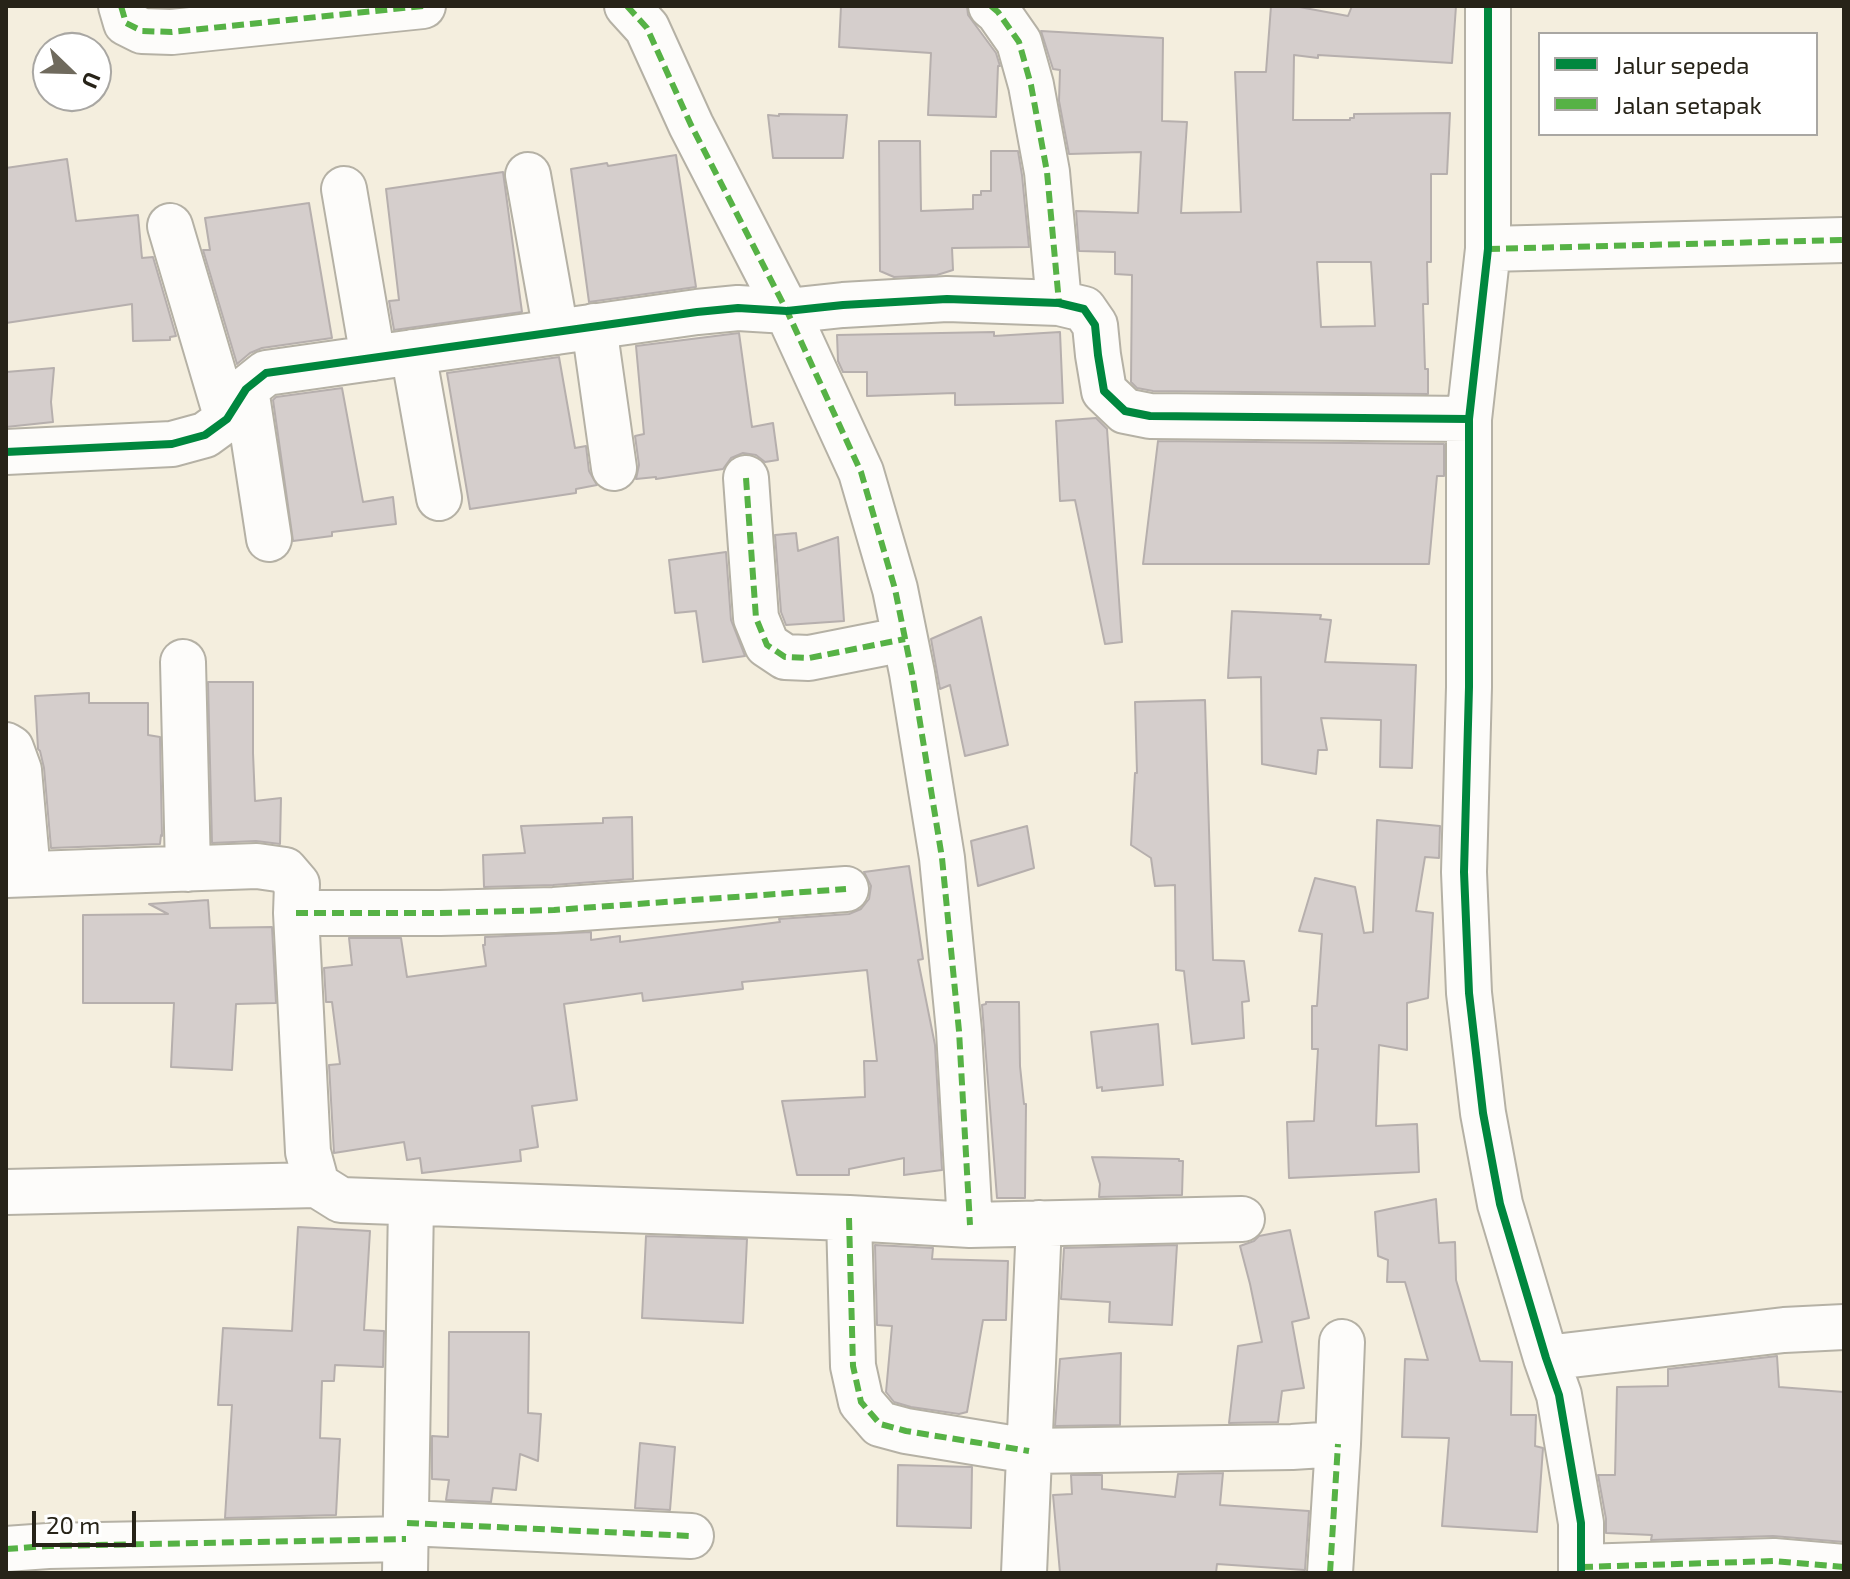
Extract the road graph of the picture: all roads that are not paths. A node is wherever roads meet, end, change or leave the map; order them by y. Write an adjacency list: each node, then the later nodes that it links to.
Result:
1 (121, 6): 2 (street)
2 (423, 6)
3 (627, 6): 12 (street)
4 (991, 6): 11 (street)
5 (1488, 6): 10 (street)
6 (528, 175): 13 (street)
7 (344, 189): 14 (street)
8 (170, 226): 15 (street)
9 (1844, 240): 10 (street)
10 (1488, 249): 16 (street)
11 (1059, 303): 12 (street); 16 (street)
12 (787, 311): 13 (street); 22 (street)
13 (575, 329): 14 (street); 18 (street)
14 (393, 355): 15 (street); 20 (street)
15 (236, 404): 17 (street); 21 (street)
16 (1469, 419): 38 (street)
17 (6, 452)
18 (614, 468)
19 (746, 478): 22 (street)
20 (439, 498)
21 (269, 539)
22 (905, 639): 35 (street)
23 (183, 662): 25 (street)
24 (6, 745): 26 (street)
25 (188, 869): 26 (street); 28 (street)
26 (17, 875)
27 (846, 889): 28 (street)
28 (296, 913): 29 (street)
29 (317, 1185): 30 (street); 31 (street)
30 (6, 1192)
31 (411, 1203): 32 (street); 42 (street)
32 (849, 1218): 35 (street); 40 (street)
33 (1242, 1219): 34 (street)
34 (1039, 1223): 35 (street); 40 (street)
35 (970, 1225)
36 (1844, 1327): 38 (street)
37 (1342, 1342): 39 (street)
38 (1546, 1358): 45 (street)
39 (1338, 1444): 40 (street); 47 (street)
40 (1029, 1451): 46 (street)
41 (691, 1536): 42 (street)
42 (406, 1545): 43 (street)
43 (6, 1549)
44 (1844, 1567): 45 (street)
45 (1581, 1570)
46 (1024, 1573)
47 (1330, 1573)

